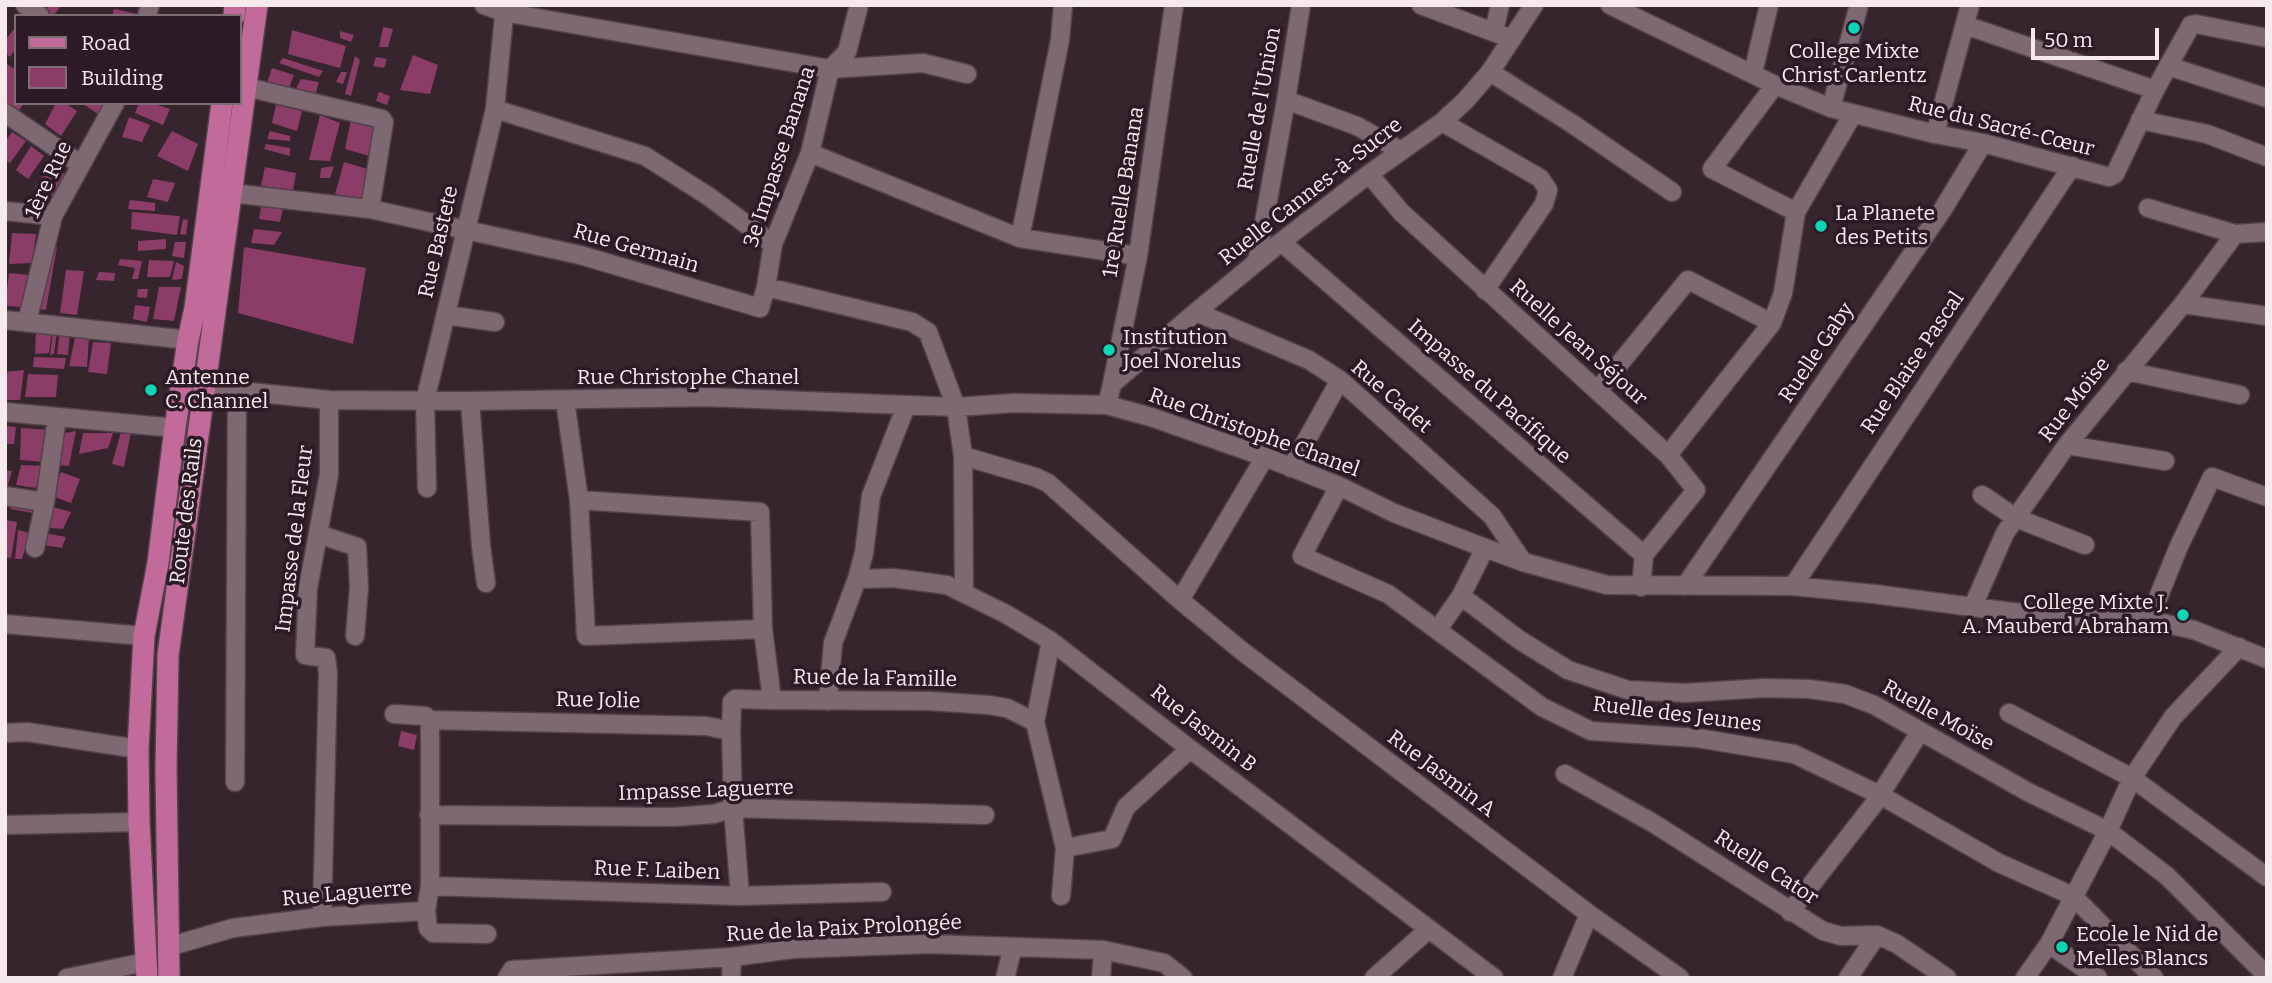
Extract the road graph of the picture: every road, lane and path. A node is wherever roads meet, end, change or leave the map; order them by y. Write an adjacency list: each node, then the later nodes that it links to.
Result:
1 (257, 5): 25 (main road, Route des Rails)
2 (484, 5): 14 (street)
3 (859, 5): 20 (street, 3e Impasse Banana)
4 (1063, 5): 55 (street)
5 (1174, 5): 58 (street, 1re Ruelle Banana)
6 (1301, 5): 28 (street, Ruelle de l'Union)
7 (1421, 5): 16 (street)
8 (1500, 5): 16 (street)
9 (1534, 5): 18 (street, Ruelle Cannes-à-Sucre)
10 (1610, 5): 22 (street, Rue du Sacré-Cœur)
11 (1769, 5): 22 (street)
12 (1859, 5): 31 (street)
13 (1970, 5): 15 (street)
14 (504, 9): 20 (street); 32 (street, Rue Bastete)
15 (1965, 25): 26 (street); 37 (street)
16 (1494, 31): 18 (street)
17 (2267, 38): 19 (street)
18 (1512, 39): 21 (street, Ruelle Cannes-à-Sucre)
19 (2168, 66): 26 (street); 27 (street)
20 (830, 69): 23 (street); 40 (street, 3e Impasse Banana)
21 (1490, 72): 36 (street, Ruelle Cannes-à-Sucre); 45 (street)
22 (1753, 73): 24 (street, Rue du Sacré-Cœur)
23 (967, 74)
24 (1775, 85): 31 (street, Rue du Sacré-Cœur); 50 (street)
25 (246, 87): 46 (main road, Route des Rails); 48 (street)
26 (2155, 90): 35 (street)
27 (2267, 98)
28 (1286, 100): 39 (street); 59 (street, Ruelle de l'Union)
29 (114, 105): 42 (street, 1ère Rue)
30 (222, 105): 70 (main road, Route des Rails)
31 (1831, 108): 34 (street, Rue du Sacré-Cœur)
32 (495, 110): 52 (street, Rue Bastete); 57 (street)
33 (5, 113): 42 (street)
34 (1853, 114): 37 (street, Rue du Sacré-Cœur); 50 (street)
35 (2140, 120): 41 (street); 43 (street, Rue du Sacré-Cœur)
36 (1442, 122): 39 (street, Ruelle Cannes-à-Sucre); 61 (street)
37 (1935, 134): 38 (street, Rue du Sacré-Cœur)
38 (1983, 143): 43 (street, Rue du Sacré-Cœur); 110 (street, Ruelle Gaby)
39 (1401, 151): 44 (street, Ruelle Cannes-à-Sucre)
40 (810, 153): 55 (street); 57 (street, 3e Impasse Banana)
41 (2267, 157)
42 (80, 164): 51 (street, 1ère Rue)
43 (2072, 166): 111 (street, Rue Blaise Pascal)
44 (1369, 174): 56 (street, Ruelle Cannes-à-Sucre); 61 (street, Ruelle Jean Séjour)
45 (1672, 192)
46 (231, 193): 48 (street, Rue Germain); 74 (main road, Route des Rails)
47 (2148, 208): 54 (street)
48 (370, 209): 52 (street, Rue Germain)
49 (5, 211): 51 (street)
50 (1796, 212): 69 (street)
51 (53, 216): 67 (street, 1ère Rue)
52 (464, 231): 60 (street, Rue Germain); 64 (street, Rue Bastete)
53 (2267, 232): 54 (street)
54 (2235, 234): 62 (street, Rue Moïse)
55 (1020, 238): 58 (street)
56 (1281, 242): 59 (street, Ruelle Cannes-à-Sucre); 106 (street, Impasse du Pacifique)
57 (773, 244): 60 (street, 3e Impasse Banana)
58 (1139, 256): 73 (street, 1re Ruelle Banana)
59 (1256, 261): 63 (street, Ruelle Cannes-à-Sucre)
60 (766, 287): 84 (street)
61 (1485, 290): 75 (street, Ruelle Jean Séjour)
62 (2183, 304): 65 (street); 71 (street, Rue Moïse)
63 (1196, 312): 72 (street, Rue Cadet); 73 (street, Ruelle Cannes-à-Sucre)
64 (446, 315): 68 (street); 80 (street, Rue Bastete)
65 (2267, 316)
66 (5, 320): 67 (street)
67 (27, 322): 70 (street)
68 (495, 322)
69 (1772, 323): 75 (street); 89 (street)
70 (188, 340): 74 (main road, Route des Rails)
71 (2126, 371): 77 (street); 88 (street, Rue Moïse)
72 (1340, 380): 93 (street); 107 (street, Rue Cadet)
73 (1112, 384): 82 (street)
74 (192, 386): 76 (street, Rue Christophe Chanel); 87 (main road, Route des Rails); 162 (main road, Route des Rails)
75 (1598, 390): 89 (street, Ruelle Jean Séjour)
76 (237, 392): 78 (street, Rue Christophe Chanel); 139 (street)
77 (2240, 396)
78 (329, 400): 80 (street, Rue Christophe Chanel); 102 (street, Impasse de la Fleur)
79 (565, 400): 81 (street, Rue Christophe Chanel); 83 (street, Rue Christophe Chanel); 99 (street)
80 (425, 401): 81 (street, Rue Christophe Chanel); 95 (street, Rue Bastete)
81 (470, 401): 109 (street)
82 (1107, 405): 84 (street, Rue Christophe Chanel); 91 (street, Rue Christophe Chanel)
83 (906, 406): 84 (street, Rue Christophe Chanel); 108 (street)
84 (956, 407): 90 (street)
85 (5, 412): 86 (street)
86 (57, 417): 87 (street); 100 (street)
87 (175, 428): 121 (main road, Route des Rails)
88 (2067, 445): 92 (street); 101 (street, Rue Moïse)
89 (1668, 455): 106 (street, Ruelle Jean Séjour)
90 (963, 456): 113 (street); 115 (street, Rue Jasmin A)
91 (1265, 457): 93 (street, Rue Christophe Chanel); 115 (street)
92 (2165, 461)
93 (1291, 468): 94 (street, Rue Christophe Chanel)
94 (1339, 486): 105 (street, Rue Christophe Chanel); 120 (street, Ruelle des Jeunes)
95 (427, 488)
96 (1982, 495): 101 (street)
97 (5, 496): 100 (street)
98 (2267, 497): 117 (street)
99 (579, 500): 119 (street, Rue de la Famille); 119 (street)
100 (45, 502): 104 (street)
101 (2016, 518): 103 (street); 116 (street, Rue Moïse)
102 (317, 534): 122 (street); 157 (street, Impasse de la Fleur)
103 (2085, 545)
104 (35, 548)
105 (1485, 548): 107 (street, Rue Christophe Chanel); 114 (street)
106 (1644, 555): 112 (street)
107 (1523, 562): 112 (street, Rue Christophe Chanel)
108 (857, 579): 113 (street, Rue Jasmin B); 127 (street)
109 (486, 583)
110 (1685, 586): 111 (street, Rue Christophe Chanel); 112 (street, Rue Christophe Chanel)
111 (1793, 586): 116 (street, Rue Christophe Chanel)
112 (1641, 587)
113 (964, 593): 123 (street, Rue Jasmin B)
114 (1461, 596): 120 (street); 133 (street, Ruelle Moïse)
115 (1180, 600): 156 (street, Rue Jasmin A)
116 (1973, 606): 117 (street, Rue Christophe Chanel)
117 (2149, 620): 124 (street, Rue Christophe Chanel)
118 (5, 624): 121 (street)
119 (763, 629): 126 (street, Rue de la Famille)
120 (1438, 629): 140 (street, Ruelle des Jeunes)
121 (144, 636): 135 (main road, Route des Rails)
122 (355, 636)
123 (1051, 641): 131 (street); 136 (street, Rue Jasmin B)
124 (2239, 647): 125 (street, Rue Christophe Chanel); 138 (street)
125 (2267, 660)
126 (772, 700): 127 (street, Rue de la Famille); 132 (street)
127 (828, 701): 131 (street, Rue de la Famille)
128 (2009, 713): 138 (street)
129 (394, 714): 130 (street, Rue Jolie)
130 (430, 720): 132 (street, Rue Jolie); 142 (street, Rue Laguerre)
131 (1035, 722): 147 (street)
132 (731, 731): 141 (street)
133 (1920, 732): 140 (street); 146 (street, Ruelle Moïse)
134 (5, 733): 135 (street)
135 (138, 749): 144 (main road, Route des Rails)
136 (1190, 749): 147 (street); 158 (street, Rue Jasmin B)
137 (1565, 775): 155 (street, Ruelle Cator)
138 (2132, 778): 146 (street); 148 (street)
139 (235, 782)
140 (1880, 795): 153 (street, Ruelle des Jeunes); 155 (street)
141 (733, 808): 142 (street, Impasse Laguerre); 143 (street, Impasse Laguerre); 151 (street)
142 (429, 815): 149 (street, Rue Laguerre)
143 (985, 815)
144 (139, 822): 145 (street); 166 (main road, Route des Rails)
145 (5, 825)
146 (2108, 831): 153 (street); 167 (street, Ruelle Moïse)
147 (1065, 848): 152 (street)
148 (2267, 877)
149 (430, 886): 151 (street, Rue F. Laiben); 154 (street, Rue Laguerre)
150 (882, 892): 151 (street, Rue F. Laiben)
151 (740, 896)
152 (1061, 896)
153 (2073, 896): 161 (street); 183 (street, Ruelle des Jeunes)
154 (426, 911): 157 (street, Rue Laguerre); 159 (street)
155 (1790, 912): 160 (street, Ruelle Cator)
156 (1588, 914): 177 (street); 178 (street, Rue Jasmin A)
157 (323, 917): 162 (street, Rue Laguerre)
158 (1429, 929): 175 (street); 176 (street, Rue Jasmin B)
159 (487, 934)
160 (1877, 935): 179 (street); 180 (street, Ruelle Cator)
161 (2049, 944): 181 (street); 182 (street)
162 (168, 947): 169 (main road, Route des Rails)
163 (1013, 947): 164 (street, Rue de la Paix Prolongée); 165 (street, Rue de la Paix Prolongée); 172 (street)
164 (1103, 950): 173 (street); 174 (street, Rue de la Paix Prolongée)
165 (732, 957): 170 (street, Rue de la Paix Prolongée); 171 (street)
166 (146, 970): 168 (street)
167 (2267, 976)
168 (67, 978)
169 (169, 978)
170 (507, 978)
171 (731, 978)
172 (1006, 978)
173 (1101, 978)
174 (1183, 978)
175 (1374, 978)
176 (1494, 978)
177 (1562, 978)
178 (1680, 978)
179 (1848, 978)
180 (1947, 978)
181 (2025, 978)
182 (2098, 978)
183 (2154, 978)

